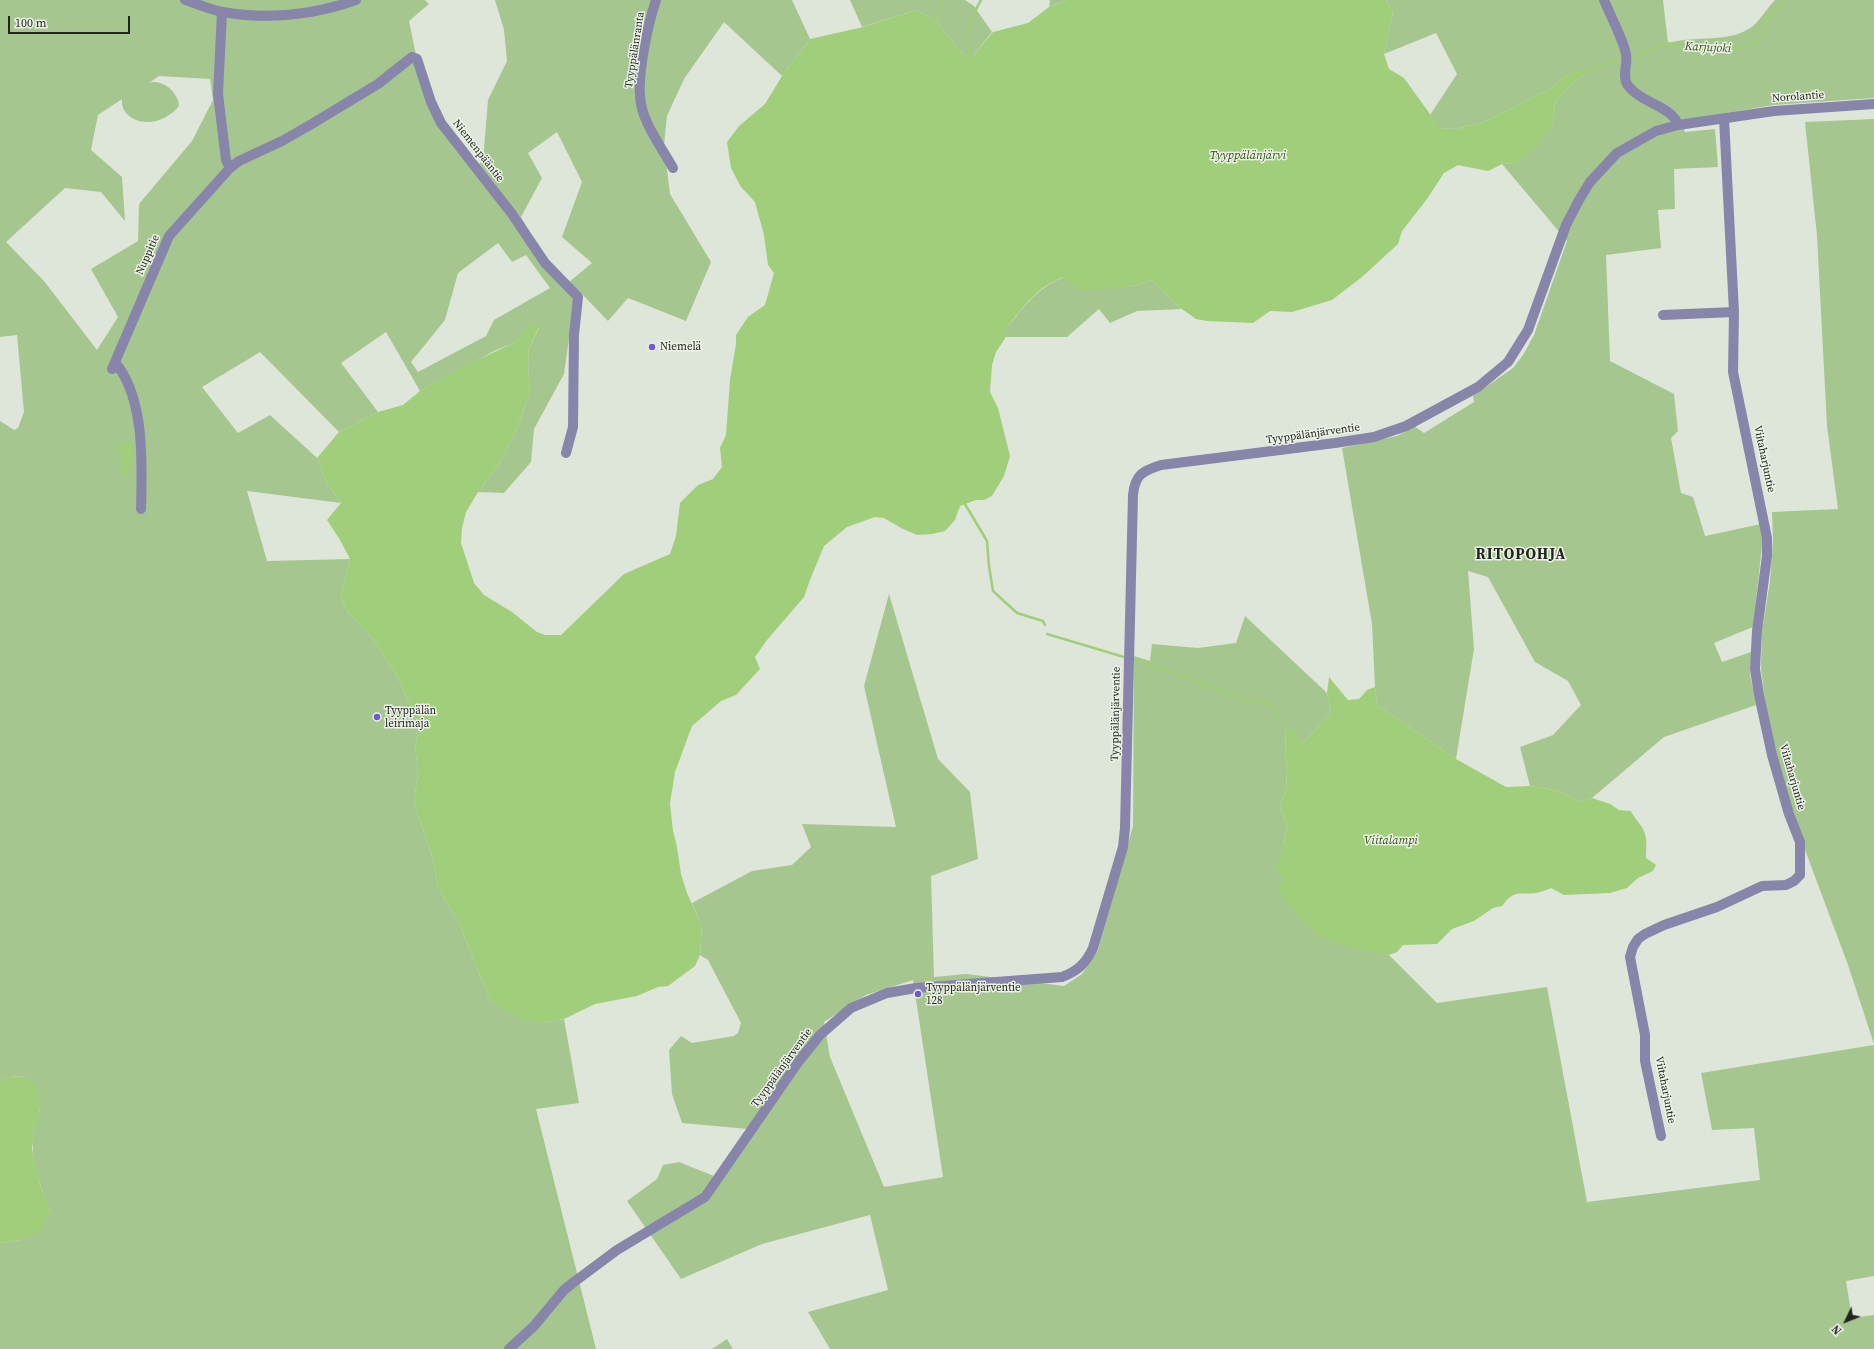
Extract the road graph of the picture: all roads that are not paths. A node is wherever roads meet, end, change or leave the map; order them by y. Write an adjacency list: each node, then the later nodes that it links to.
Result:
1 (186, 0): 5 (street)
2 (356, 0): 5 (street)
3 (656, 0): 10 (street, Tyyppälänranta)
4 (1604, 0): 8 (street)
5 (222, 12): 9 (street)
6 (1874, 104): 7 (street, Norolantie)
7 (1724, 118): 8 (street, Tyyppälänjärventie); 11 (street, Viitaharjuntie)
8 (1678, 125): 16 (street, Tyyppälänjärventie)
9 (230, 168): 13 (street, Niemenpääntie); 14 (street, Nuppitie)
10 (673, 168)
11 (1734, 312): 12 (street); 15 (street, Viitaharjuntie)
12 (1663, 315)
13 (566, 453)
14 (141, 509)
15 (1661, 1136)
16 (509, 1349)

